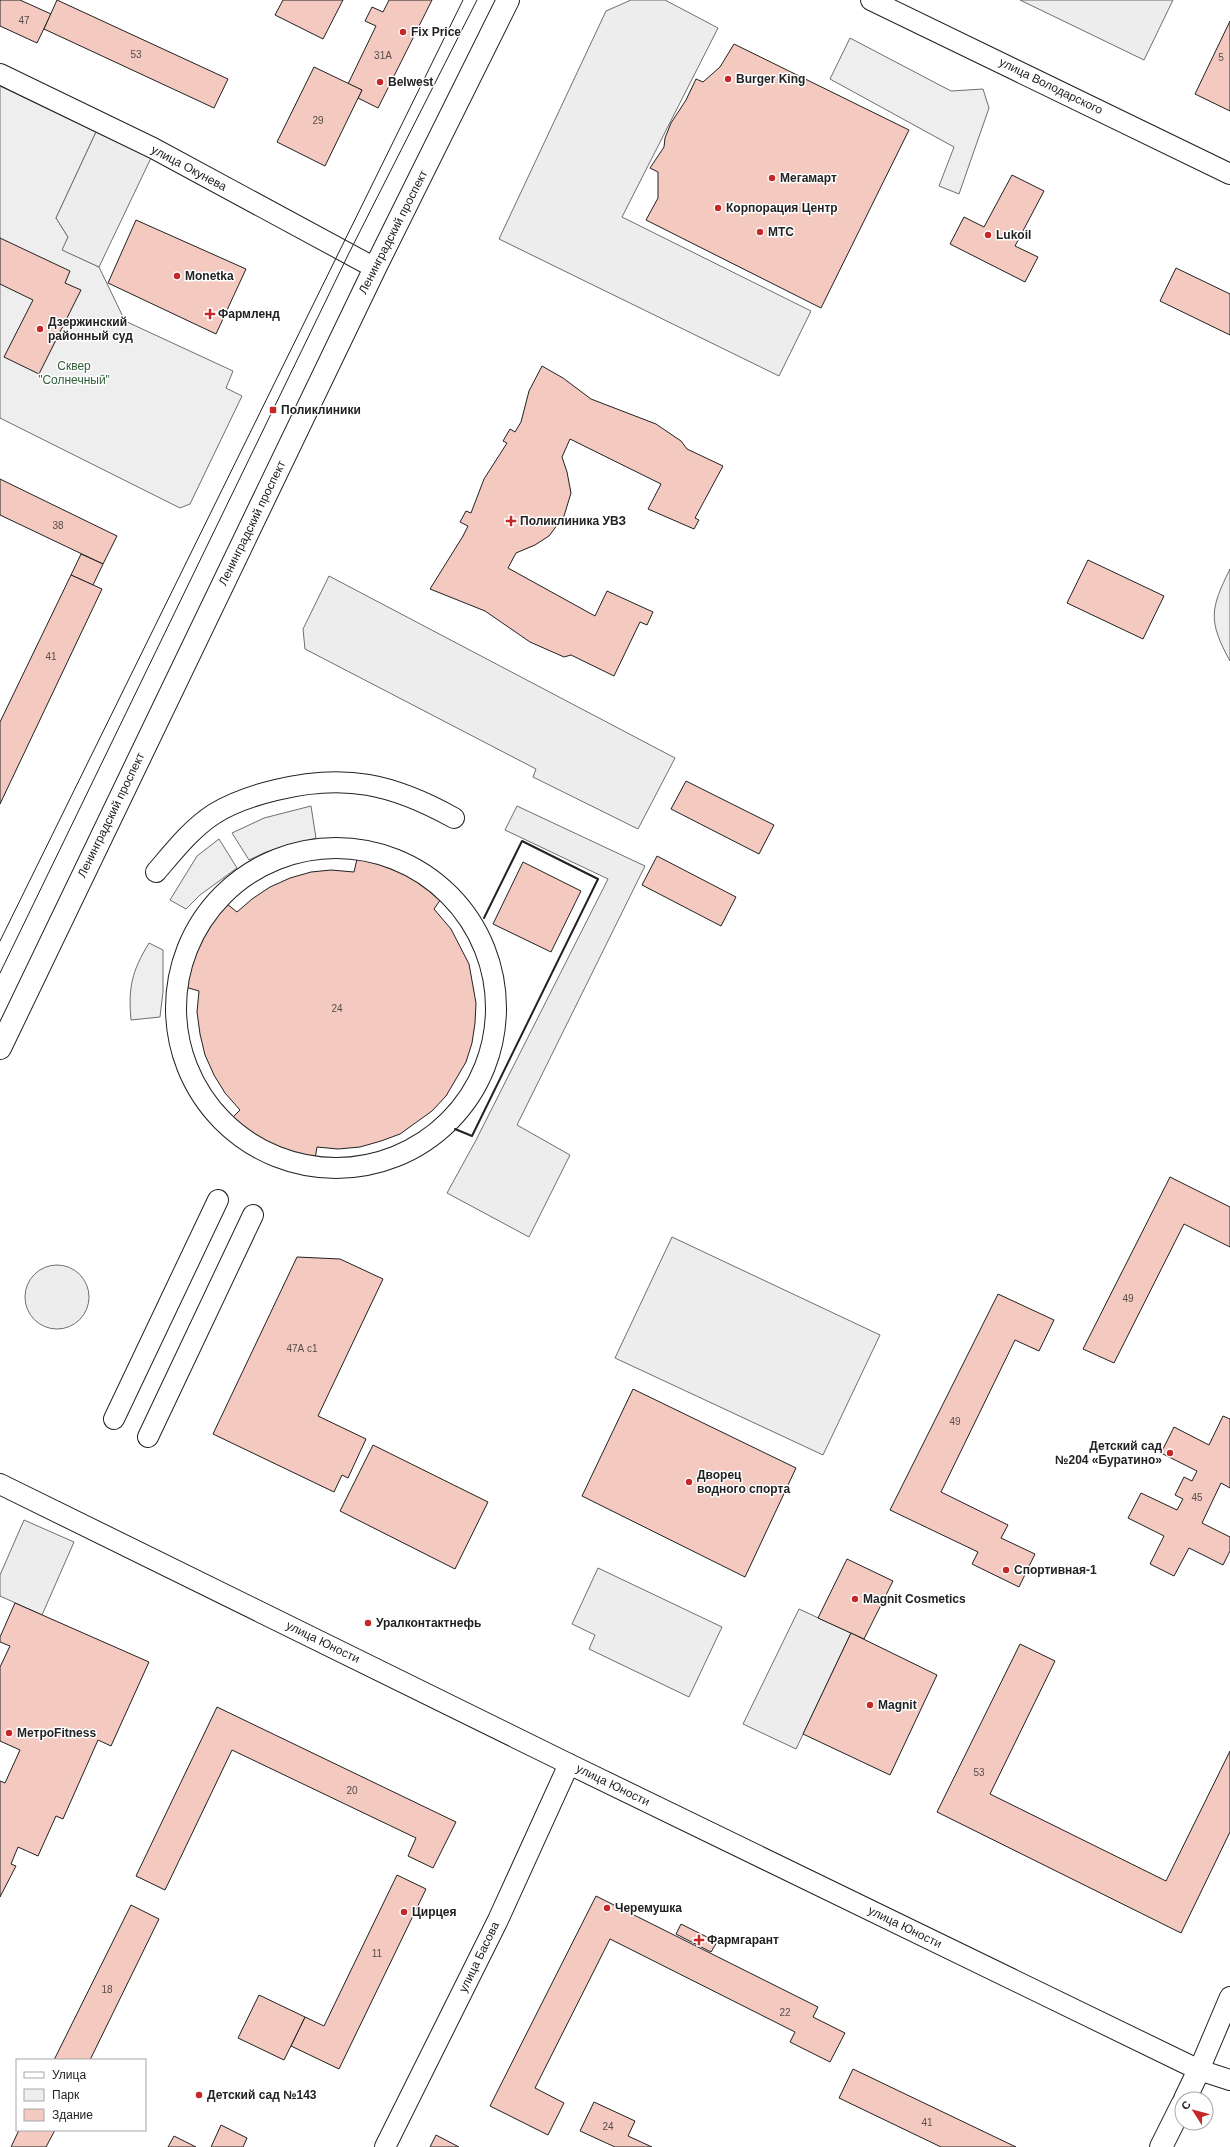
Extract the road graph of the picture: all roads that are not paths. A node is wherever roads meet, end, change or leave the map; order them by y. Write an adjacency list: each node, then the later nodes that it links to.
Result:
1 (508, 0): 5 (main road, Ленинградский проспект)
2 (871, 0): 4 (street, улица Володарского)
3 (0, 74): 5 (street, улица Окунева)
4 (1230, 174)
5 (375, 268): 8 (main road, Ленинградский проспект)
6 (454, 818): 7 (street)
7 (156, 872)
8 (0, 1048)
9 (200, 1096): 9 (street)
10 (218, 1200): 12 (street)
11 (253, 1215): 13 (street)
12 (114, 1419)
13 (148, 1437)
14 (0, 1484): 15 (street, улица Юности)
15 (569, 1764): 17 (street, улица Юности); 21 (street, улица Басова)
16 (1230, 1997): 17 (street)
17 (1199, 2070): 18 (street, улица Юности); 19 (main road)
18 (1230, 2080)
19 (1189, 2091)
20 (1174, 2121): 22 (main road)
21 (385, 2147)
22 (1161, 2147)

